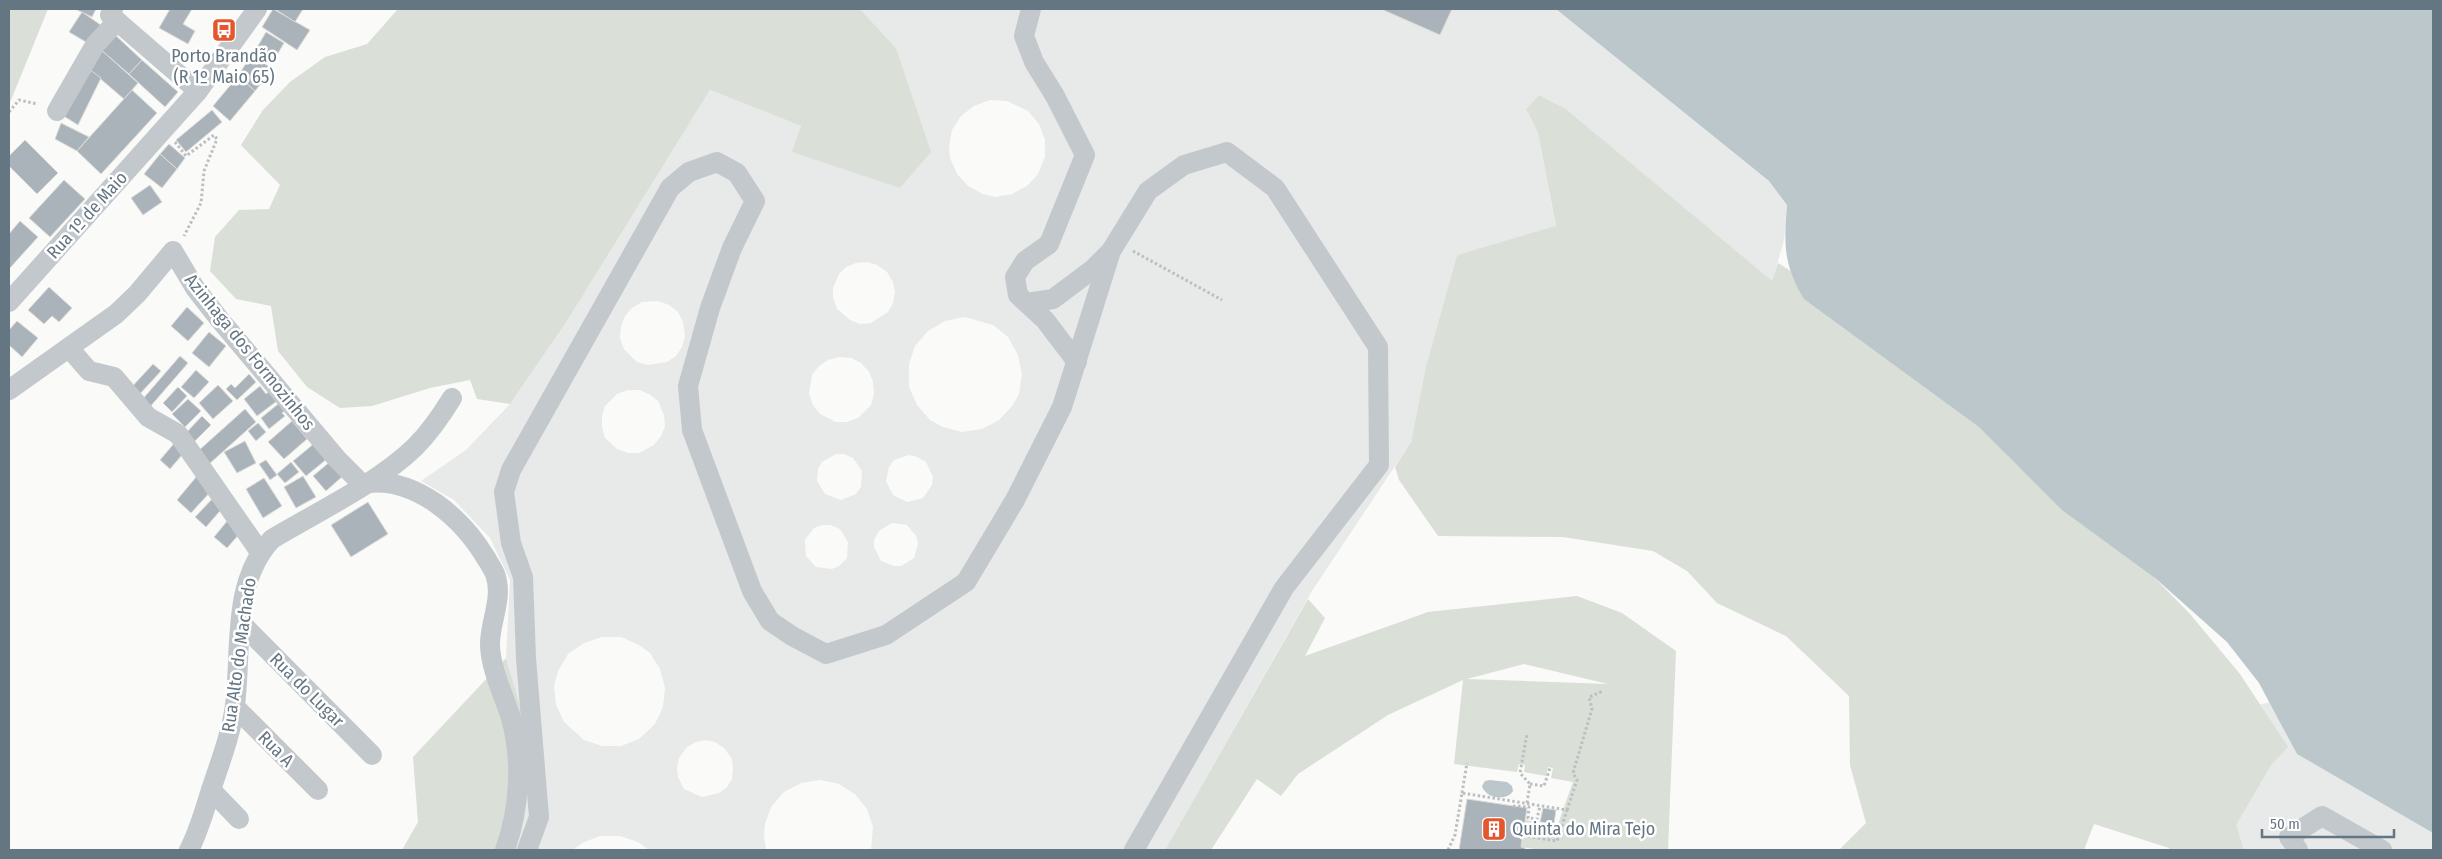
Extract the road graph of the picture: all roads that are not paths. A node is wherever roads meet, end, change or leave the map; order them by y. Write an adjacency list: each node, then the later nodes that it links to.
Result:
1 (257, 9): 4 (street, Rua 1º de Maio)
2 (1030, 9): 8 (street)
3 (115, 15): 4 (street); 5 (street)
4 (198, 91): 7 (street, Rua 1º de Maio)
5 (57, 111)
6 (1118, 249): 8 (street); 10 (street); 24 (street)
7 (9, 302)
8 (1027, 303): 10 (street)
9 (68, 348): 11 (street); 13 (street, Azinhaga dos Formozinhos); 14 (street)
10 (1077, 362): 23 (street)
11 (9, 390)
12 (452, 398): 13 (street, Rua Alto do Machado)
13 (364, 485): 14 (street, Rua Alto do Machado); 22 (street)
14 (260, 552): 15 (street, Rua Alto do Machado)
15 (242, 624): 16 (street, Rua Alto do Machado); 17 (street, Rua do Lugar)
16 (235, 708): 18 (street, Rua Alto do Machado); 19 (street, Rua A)
17 (372, 755)
18 (211, 790): 20 (street); 21 (street, Rua Alto do Machado)
19 (318, 790)
20 (239, 819)
21 (189, 850)
22 (505, 850)
23 (527, 850)
24 (1134, 850)
25 (2298, 850): 26 (street)
26 (2382, 850)

